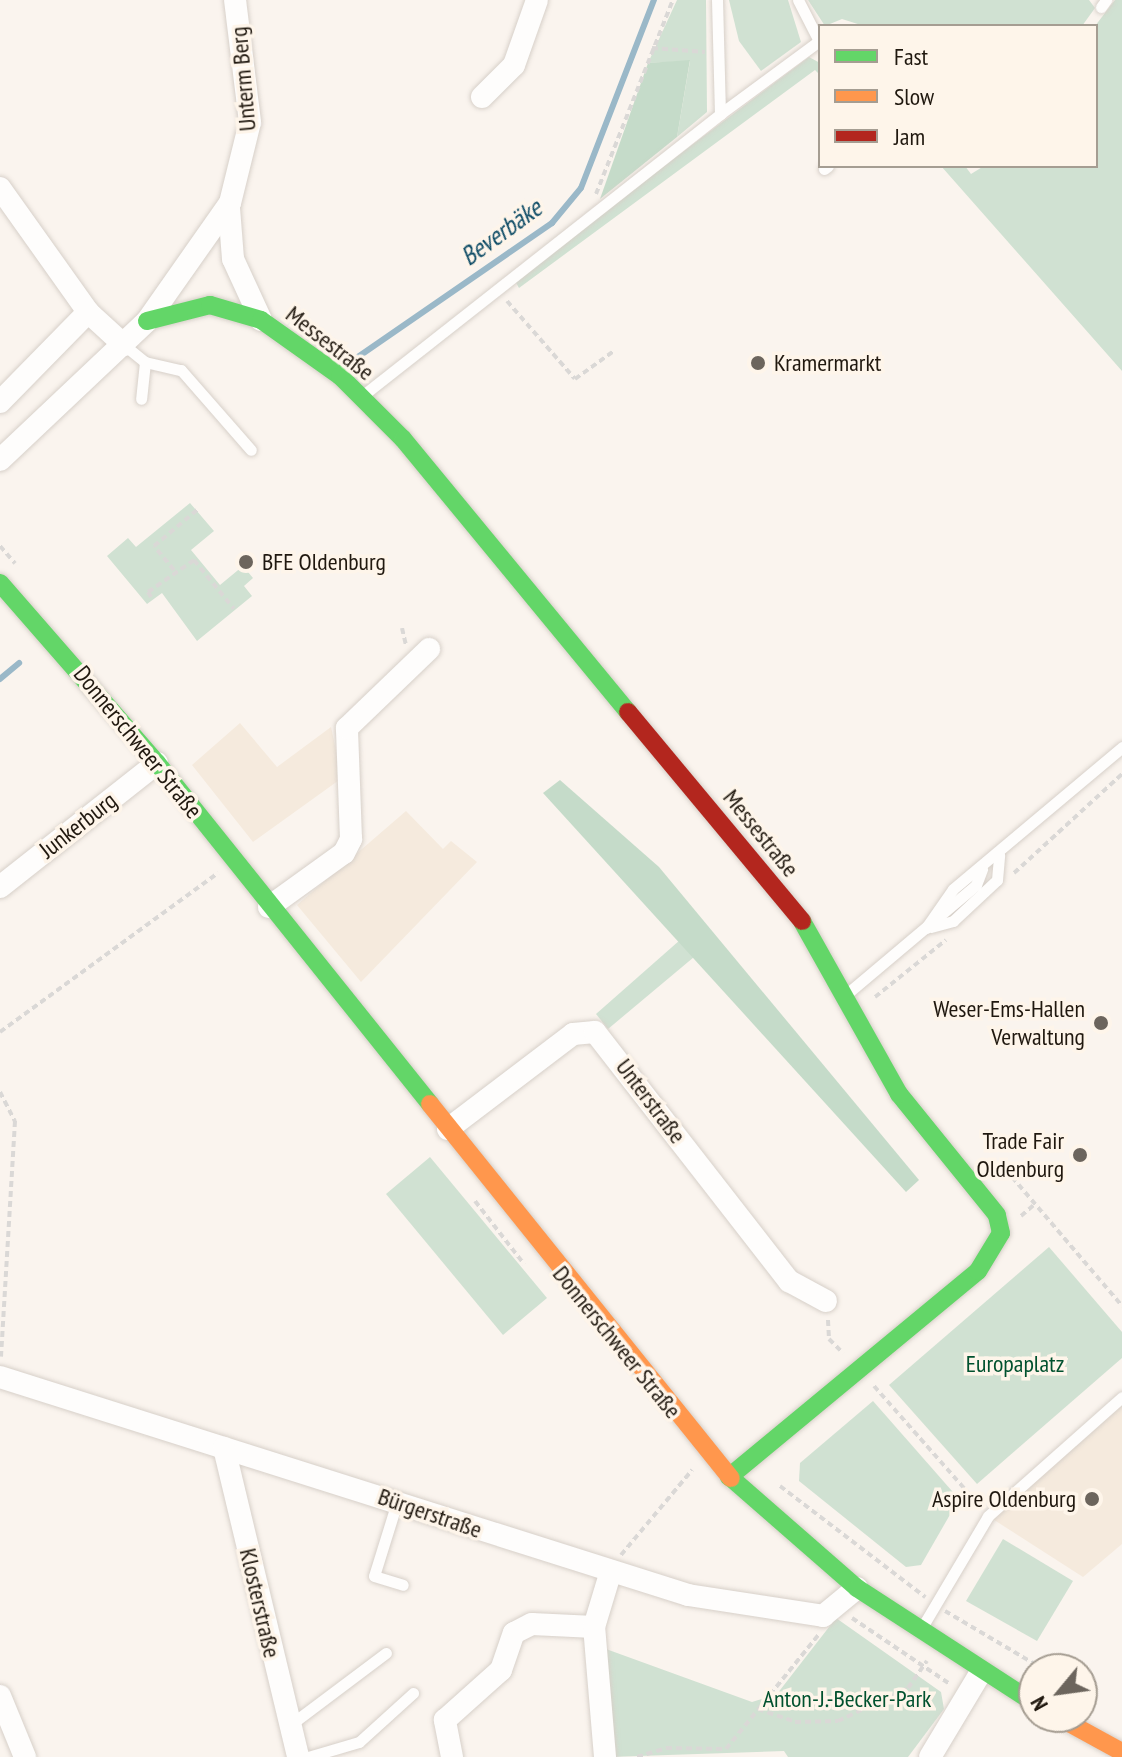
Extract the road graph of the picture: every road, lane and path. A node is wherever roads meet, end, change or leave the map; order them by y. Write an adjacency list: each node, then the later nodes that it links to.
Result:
1 (235, 0): 13 (street, Unterm Berg)
2 (537, 0): 10 (street)
3 (673, 0): 8 (path)
4 (717, 0): 9 (lane)
5 (798, 0): 6 (lane)
6 (818, 41)
7 (818, 44): 11 (lane)
8 (652, 48): 9 (path); 14 (path)
9 (716, 52): 11 (lane)
10 (482, 97)
11 (720, 114): 14 (lane)
12 (0, 188): 16 (street)
13 (230, 203): 17 (street, Unterm Berg); 18 (street, Unterm Berg)
14 (599, 208): 15 (lane)
15 (495, 288): 20 (path); 22 (lane)
16 (88, 312): 19 (street); 24 (street)
17 (261, 320): 18 (street, Messestraße); 22 (street, Messestraße)
18 (147, 321): 19 (street, Unterm Berg)
19 (124, 345): 21 (lane); 25 (street, Unterm Berg)
20 (615, 350)
21 (145, 362): 23 (lane); 26 (lane)
22 (362, 396): 45 (street, Messestraße)
23 (141, 399)
24 (0, 402)
25 (3, 448)
26 (251, 450)
27 (197, 510): 30 (path)
28 (147, 538): 30 (path)
29 (0, 546): 31 (path)
30 (154, 546): 32 (path)
31 (20, 567)
32 (174, 570): 34 (path); 35 (path)
33 (0, 583): 38 (street, Donnerschweer Straße)
34 (151, 597)
35 (234, 609)
36 (429, 649): 43 (street)
37 (1122, 747): 39 (lane)
38 (157, 763): 41 (street, Junkerburg); 43 (street, Donnerschweer Straße)
39 (999, 855): 40 (lane); 44 (lane)
40 (982, 869): 44 (lane); 44 (lane)
41 (0, 887)
42 (193, 891): 46 (path)
43 (269, 907): 48 (street, Donnerschweer Straße)
44 (926, 928): 45 (lane)
45 (849, 992): 52 (street, Messestraße)
46 (0, 1032)
47 (0, 1092): 53 (path)
48 (448, 1129): 50 (street, Unterstraße); 56 (street, Donnerschweer Straße)
49 (1012, 1177): 51 (path)
50 (826, 1301)
51 (1122, 1306)
52 (860, 1370): 57 (street, Messestraße); 60 (path)
53 (0, 1377): 55 (street, Bürgerstraße)
54 (1122, 1397): 60 (lane)
55 (224, 1448): 59 (street, Bürgerstraße); 76 (street, Klosterstraße)
56 (708, 1454): 58 (street, Donnerschweer Straße); 61 (path)
57 (749, 1461): 58 (street, Messestraße); 64 (path)
58 (729, 1477): 63 (street, Donnerschweer Straße)
59 (397, 1501): 61 (street, Bürgerstraße); 62 (lane)
60 (988, 1516): 64 (lane)
61 (610, 1574): 65 (street, Bürgerstraße); 66 (street)
62 (403, 1585)
63 (857, 1588): 65 (street); 67 (street, Donnerschweer Straße)
64 (934, 1605): 67 (lane); 69 (path)
65 (823, 1616): 75 (path)
66 (594, 1627): 82 (street); 83 (street)
67 (919, 1633): 71 (street, Donnerschweer Straße)
68 (386, 1653): 76 (lane)
69 (1018, 1654)
70 (929, 1658): 75 (path)
71 (981, 1672): 73 (street, Donnerschweer Straße); 85 (street)
72 (413, 1693): 81 (lane)
73 (1018, 1694)
74 (0, 1696): 79 (street)
75 (758, 1709): 84 (path)
76 (290, 1725): 80 (street, Klosterstraße)
77 (1087, 1733): 78 (street)
78 (1122, 1752)
79 (25, 1757)
80 (298, 1757)
81 (308, 1757)
82 (452, 1757)
83 (605, 1757)
84 (637, 1757)
85 (930, 1757)

